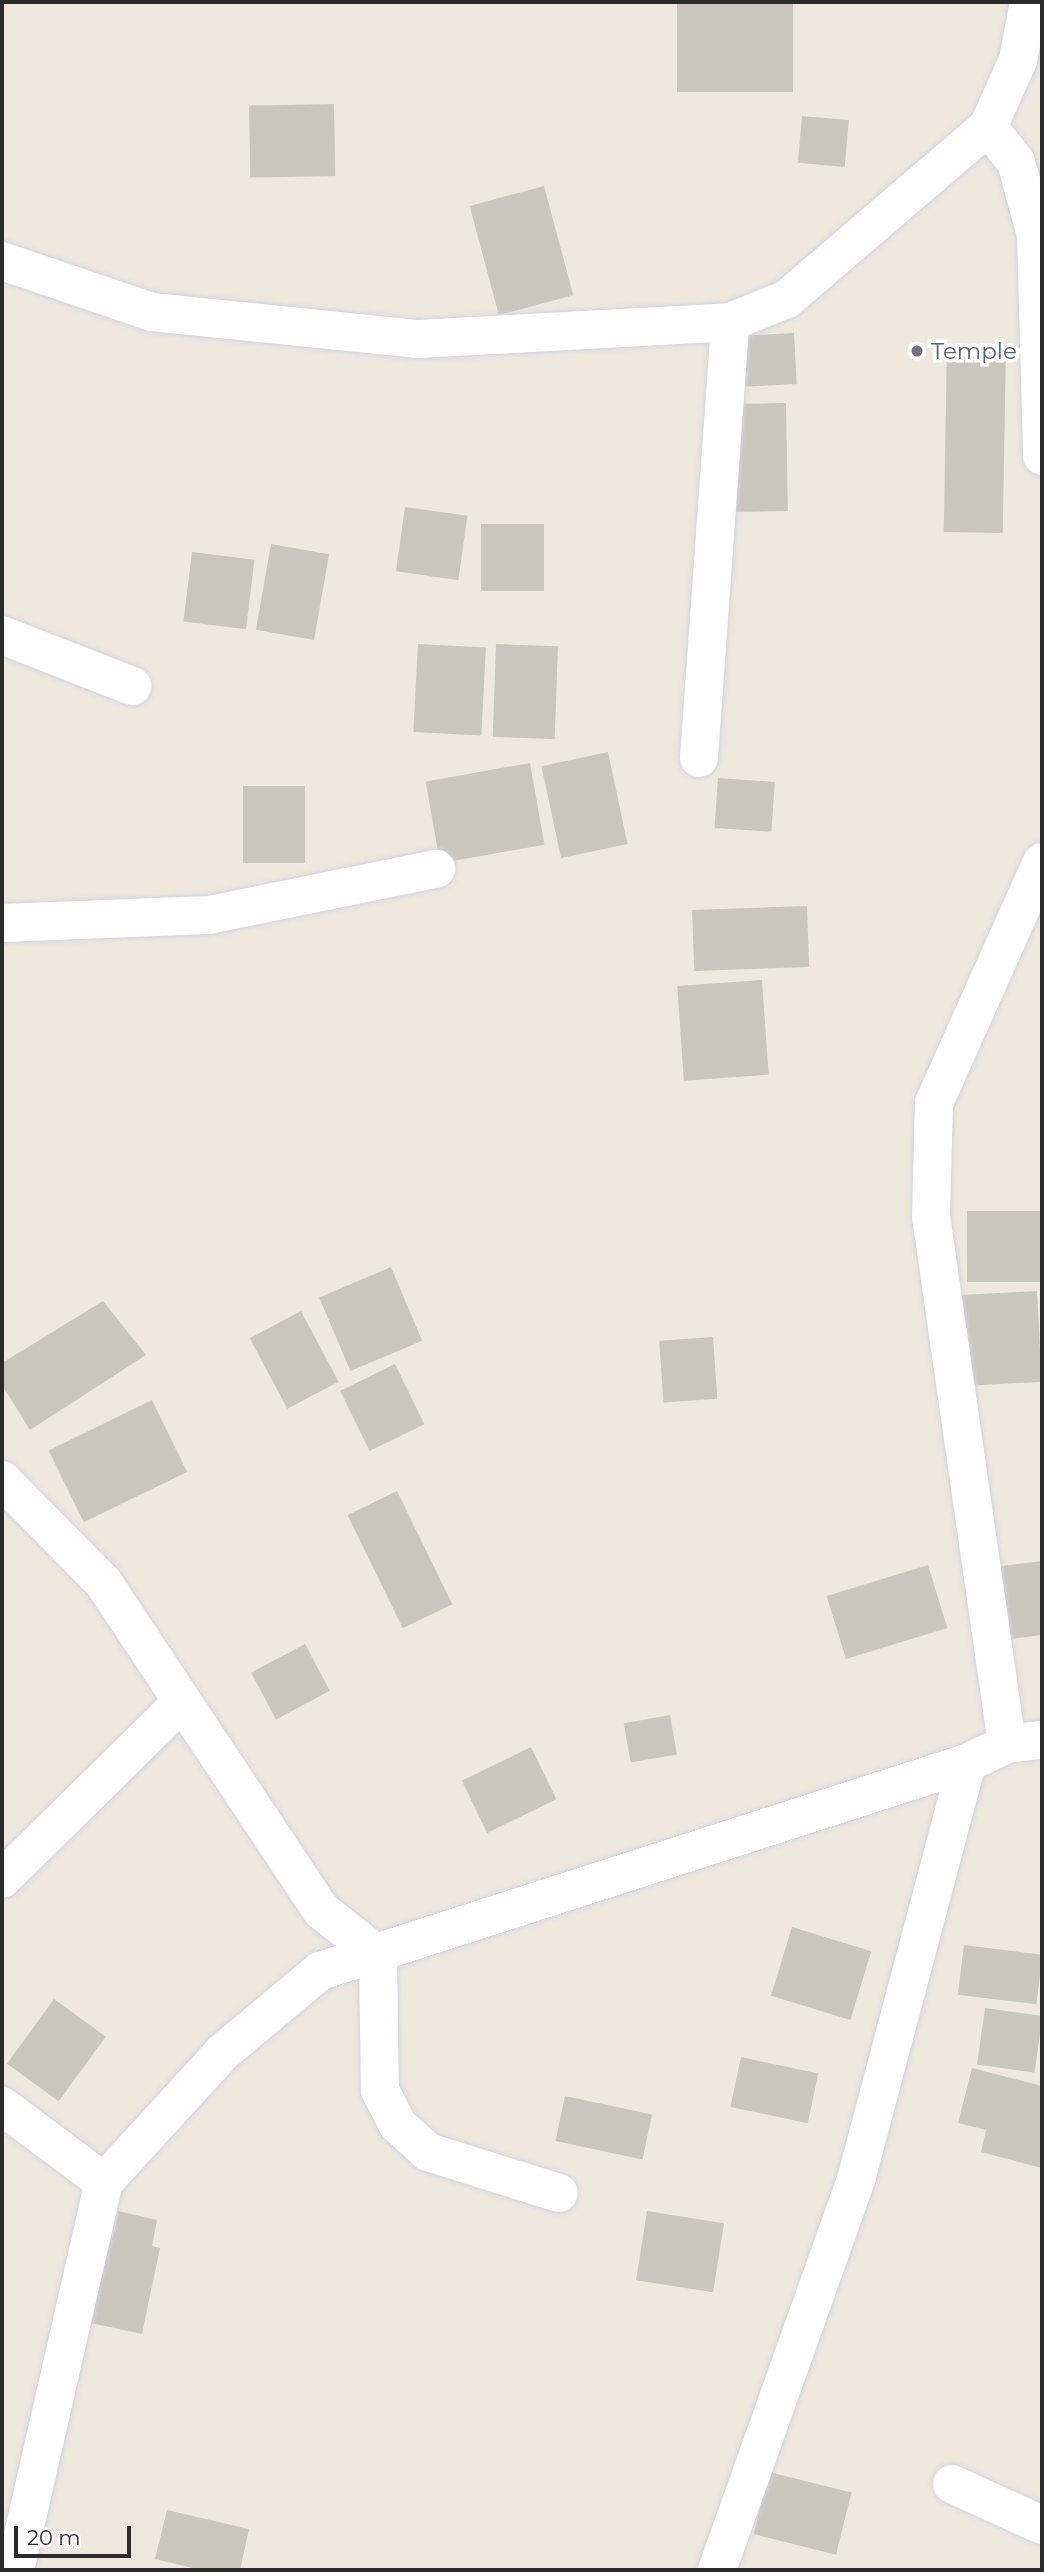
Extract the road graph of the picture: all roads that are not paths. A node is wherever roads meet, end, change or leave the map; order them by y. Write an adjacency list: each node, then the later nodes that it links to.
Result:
1 (1029, 2): 2 (street)
2 (988, 127): 3 (street); 5 (street)
3 (1039, 235): 6 (street)
4 (2, 261): 5 (street)
5 (730, 322): 9 (street)
6 (1042, 456)
7 (2, 635): 8 (street)
8 (132, 686)
9 (699, 758)
10 (1042, 862): 15 (street)
11 (436, 869): 12 (street)
12 (2, 923)
13 (2, 1480): 14 (street)
14 (181, 1703): 17 (street); 18 (street)
15 (1025, 1742): 16 (street)
16 (967, 1763): 18 (street); 25 (street)
17 (2, 1879)
18 (378, 1955): 20 (street); 21 (street)
19 (2, 2106): 20 (street)
20 (104, 2182): 24 (street)
21 (559, 2193)
22 (952, 2484): 23 (street)
23 (1042, 2525)
24 (15, 2570)
25 (717, 2570)

